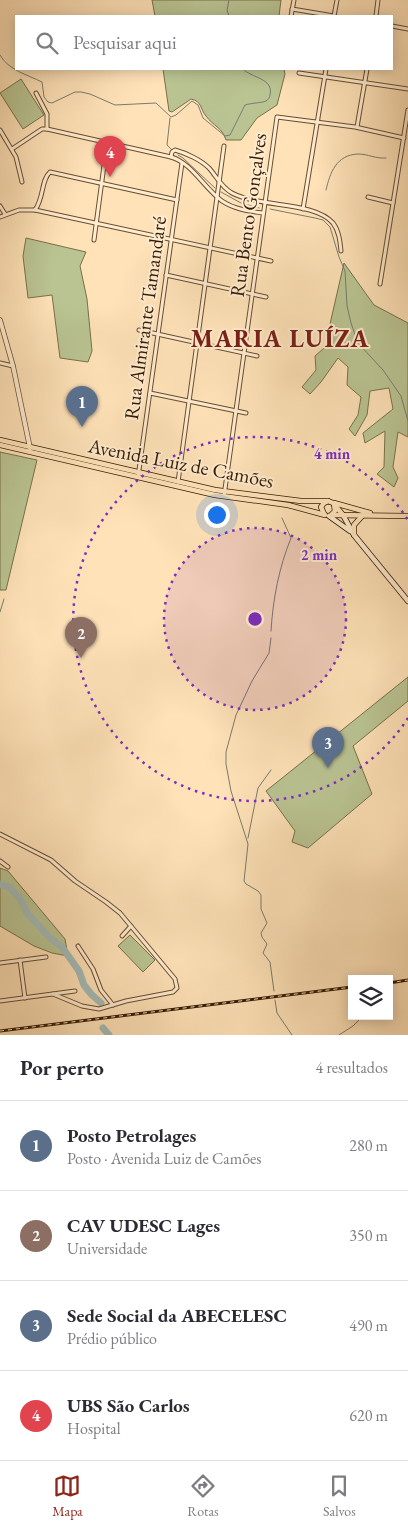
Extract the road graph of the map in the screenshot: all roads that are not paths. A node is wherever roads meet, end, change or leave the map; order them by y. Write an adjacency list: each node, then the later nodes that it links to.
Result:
1 (294, 0): 4 (street)
2 (337, 0): 7 (street)
3 (378, 0): 8 (street)
4 (292, 9): 5 (street); 6 (street)
5 (291, 15)
6 (328, 15)
7 (334, 15)
8 (376, 15)
9 (393, 26): 10 (street)
10 (408, 29)
11 (326, 70): 14 (street)
12 (367, 70): 15 (street)
13 (299, 73): 14 (street)
14 (325, 77): 15 (street); 19 (street)
15 (364, 83): 16 (street); 20 (street)
16 (408, 89)
17 (36, 93): 21 (street)
18 (408, 110): 23 (street)
19 (317, 122): 20 (street); 36 (street, Rua Bento Gonçalves); 38 (street)
20 (357, 127): 23 (street)
21 (48, 129): 24 (street); 26 (street)
22 (0, 130): 26 (street)
23 (404, 138): 35 (street)
24 (106, 143): 27 (street); 30 (street)
25 (224, 146): 31 (street)
26 (12, 149): 29 (street)
27 (170, 158): 28 (street); 31 (street)
28 (182, 163): 32 (street); 34 (street, Rua Almirante Tamandaré)
29 (22, 182)
30 (102, 183): 34 (street); 39 (street); 43 (street)
31 (219, 183): 32 (street); 36 (street)
32 (217, 197): 40 (street); 46 (street)
33 (368, 197): 35 (street)
34 (177, 200): 45 (street, Rua Almirante Tamandaré)
35 (393, 203): 52 (street)
36 (265, 204): 38 (street); 40 (street, Rua Bento Gonçalves)
37 (0, 206): 41 (street)
38 (303, 209): 47 (street)
39 (35, 210): 41 (street); 43 (street)
40 (263, 213): 48 (street, Rua Bento Gonçalves)
41 (5, 214): 42 (street)
42 (0, 217)
43 (96, 223): 44 (street); 45 (street)
44 (94, 240)
45 (172, 240): 46 (street); 50 (street, Rua Almirante Tamandaré)
46 (210, 248): 48 (street); 51 (street)
47 (341, 252)
48 (257, 258): 49 (street); 53 (street, Rua Bento Gonçalves)
49 (271, 262)
50 (166, 276): 51 (street); 58 (street, Rua Almirante Tamandaré)
51 (205, 284): 53 (street); 59 (street)
52 (380, 284)
53 (252, 294): 54 (street); 60 (street, Rua Bento Gonçalves)
54 (266, 297)
55 (0, 320): 56 (street)
56 (2, 329): 63 (street)
57 (139, 330): 58 (street)
58 (158, 334): 59 (street); 64 (street, Rua Almirante Tamandaré)
59 (197, 343): 60 (street); 65 (street)
60 (244, 353): 61 (street); 66 (street, Rua Bento Gonçalves)
61 (257, 356)
62 (0, 363): 63 (street)
63 (13, 366): 70 (street)
64 (150, 393): 65 (street); 71 (street, Rua Almirante Tamandaré)
65 (189, 401): 66 (street); 72 (street)
66 (236, 411): 67 (street); 73 (street, Rua Bento Gonçalves)
67 (246, 414)
68 (0, 440): 70 (main road, Avenida Luiz de Camões)
69 (0, 445): 70 (main road, Avenida Luiz de Camões)
70 (30, 450): 71 (main road, Avenida Luiz de Camões)
71 (138, 474): 72 (main road, Avenida Luiz de Camões)
72 (178, 484): 73 (main road, Avenida Luiz de Camões)
73 (225, 494): 74 (main road, Avenida Luiz de Camões); 75 (main road, Avenida Luiz de Camões)
74 (331, 502): 75 (main road); 75 (main road); 76 (main road); 78 (main road, Avenida Luiz de Camões)
75 (329, 515): 76 (main road, Avenida Luiz de Camões); 80 (main road)
76 (343, 515): 77 (main road, Avenida Luiz de Camões); 80 (main road)
77 (364, 515): 78 (main road, Avenida Luiz de Camões); 80 (main road)
78 (376, 515): 79 (main road)
79 (408, 516)
80 (354, 535): 81 (main road)
81 (408, 601)
82 (0, 834): 85 (street)
83 (0, 861): 84 (street)
84 (8, 867)
85 (131, 926): 86 (street); 95 (street)
86 (122, 936)
87 (78, 946): 95 (street)
88 (46, 957): 89 (street)
89 (20, 960): 90 (street); 93 (street)
90 (0, 963)
91 (75, 992): 92 (street)
92 (53, 994): 93 (street); 95 (street)
93 (25, 998): 94 (street)
94 (0, 1001)
95 (113, 1005)

